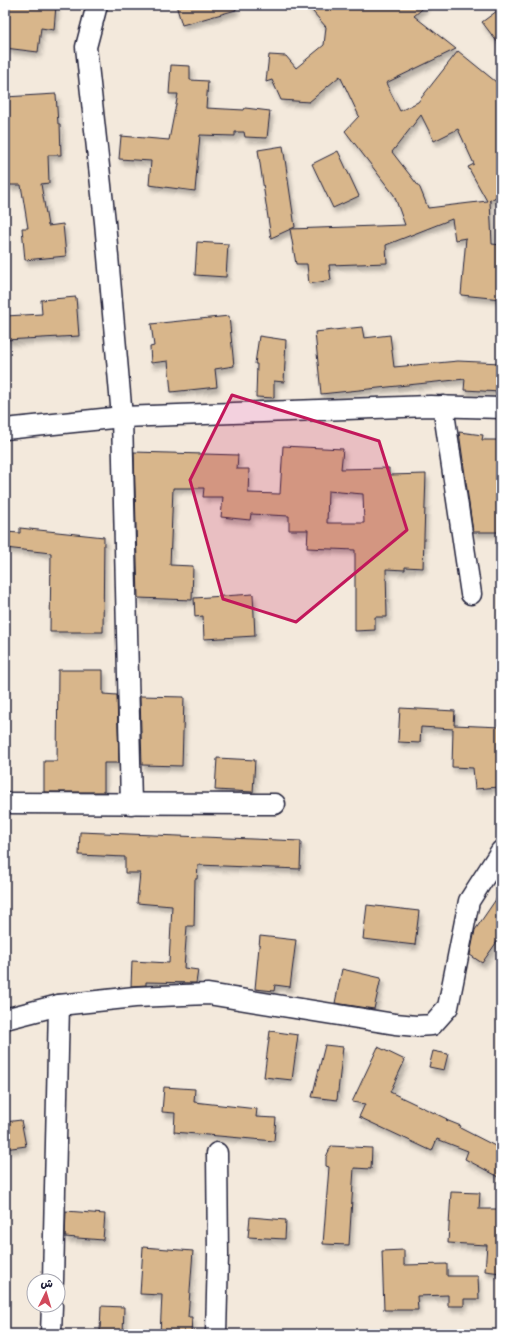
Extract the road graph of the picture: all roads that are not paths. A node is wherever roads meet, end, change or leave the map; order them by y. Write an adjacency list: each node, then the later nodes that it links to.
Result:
1 (97, 5): 4 (street)
2 (443, 406): 3 (street); 4 (street); 6 (street)
3 (501, 408)
4 (122, 417): 5 (street); 8 (street)
5 (5, 429)
6 (471, 594)
7 (5, 803): 8 (street)
8 (130, 804): 9 (street)
9 (275, 804)
10 (501, 851): 11 (street)
11 (59, 1005): 12 (street); 14 (street)
12 (5, 1019)
13 (217, 1153): 17 (street)
14 (53, 1273)
15 (52, 1313): 16 (street)
16 (52, 1334)
17 (216, 1334)

